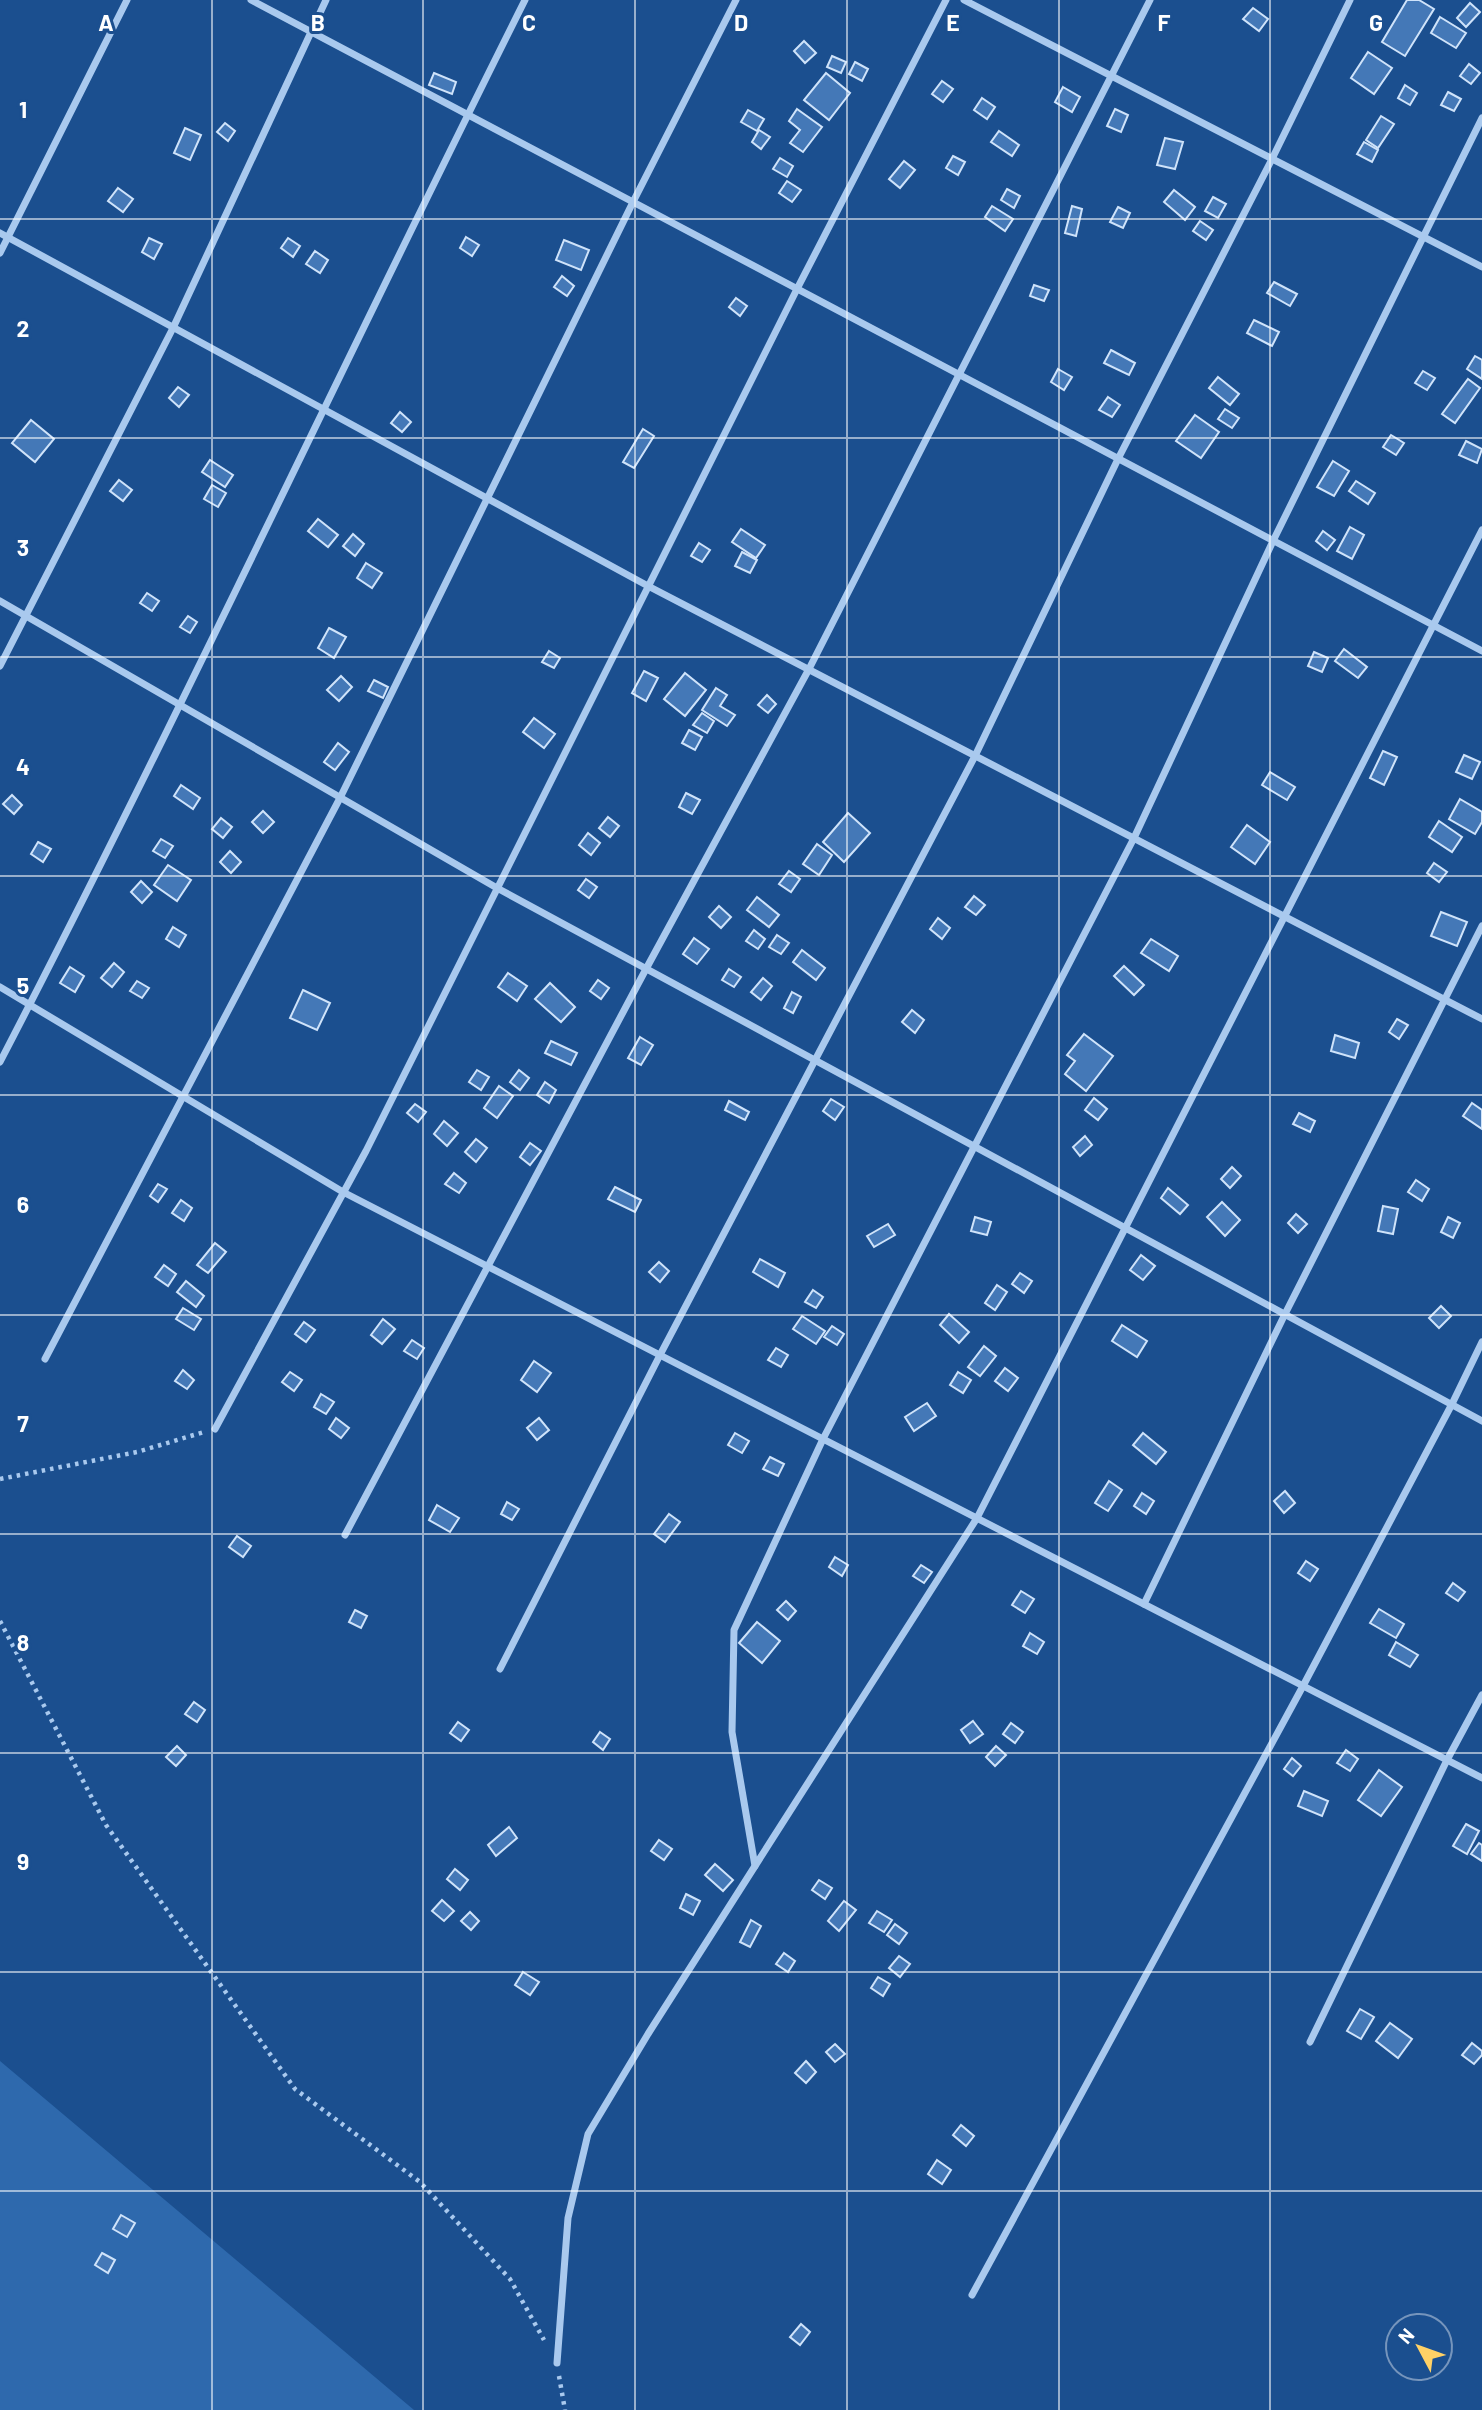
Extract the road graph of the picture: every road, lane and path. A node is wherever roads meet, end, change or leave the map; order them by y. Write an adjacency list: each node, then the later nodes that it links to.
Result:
1 (127, 0): 18 (street)
2 (251, 0): 10 (street)
3 (326, 0): 10 (street)
4 (525, 0): 12 (street)
5 (736, 0): 15 (street)
6 (946, 0): 21 (street)
7 (964, 0): 11 (street)
8 (1150, 0): 11 (street)
9 (1350, 0): 14 (street)
10 (310, 31): 12 (street); 22 (street)
11 (1111, 76): 14 (street); 23 (street)
12 (467, 115): 15 (street); 24 (street)
13 (1482, 118): 17 (street)
14 (1272, 159): 17 (street); 25 (street)
15 (633, 202): 21 (street); 26 (street)
16 (0, 233): 18 (street)
17 (1423, 236): 20 (street); 28 (street)
18 (9, 237): 19 (street); 22 (street)
19 (0, 253)
20 (1482, 267)
21 (797, 289): 23 (street); 29 (street)
22 (173, 328): 24 (street); 31 (street)
23 (960, 375): 25 (street); 35 (street)
24 (322, 410): 26 (street); 36 (street)
25 (1118, 459): 28 (street); 37 (street)
26 (488, 499): 29 (street); 38 (street)
27 (1482, 530): 32 (street)
28 (1273, 541): 32 (street); 39 (street)
29 (648, 586): 35 (street); 40 (street)
30 (0, 601): 31 (street)
31 (27, 616): 34 (street); 36 (street)
32 (1434, 626): 33 (street); 41 (street)
33 (1482, 651)
34 (0, 666)
35 (809, 669): 37 (street); 43 (street)
36 (180, 705): 38 (street); 46 (street)
37 (975, 756): 39 (street); 48 (street)
38 (340, 798): 40 (street); 50 (street)
39 (1134, 838): 41 (street); 51 (street)
40 (497, 888): 43 (street); 52 (street)
41 (1285, 917): 45 (street); 53 (street)
42 (1482, 926): 45 (street)
43 (646, 969): 48 (street); 54 (street)
44 (0, 988): 46 (street)
45 (1445, 1000): 47 (street); 55 (street)
46 (29, 1005): 49 (street); 50 (street)
47 (1482, 1019)
48 (815, 1060): 51 (street); 57 (street)
49 (0, 1062)
50 (184, 1098): 52 (street); 58 (street)
51 (974, 1146): 53 (street); 62 (street)
52 (343, 1192): 54 (street); 61 (street)
53 (1126, 1228): 55 (street); 64 (street)
54 (489, 1267): 57 (street); 65 (street)
55 (1285, 1314): 59 (street); 66 (street)
56 (1482, 1342): 59 (street)
57 (660, 1355): 62 (street); 68 (street)
58 (45, 1359)
59 (1452, 1404): 60 (street); 69 (street)
60 (1482, 1420)
61 (215, 1429): 63 (path)
62 (823, 1439): 64 (street); 73 (street)
63 (0, 1479)
64 (977, 1518): 66 (street); 73 (street)
65 (345, 1535)
66 (1144, 1604): 69 (street)
67 (0, 1621): 76 (path)
68 (500, 1669)
69 (1303, 1686): 71 (street); 75 (street)
70 (1482, 1695): 71 (street)
71 (1447, 1760): 72 (street); 74 (street)
72 (1482, 1778)
73 (755, 1866): 76 (street)
74 (1310, 2042)
75 (972, 2295)
76 (557, 2363): 77 (path)
77 (565, 2410)

